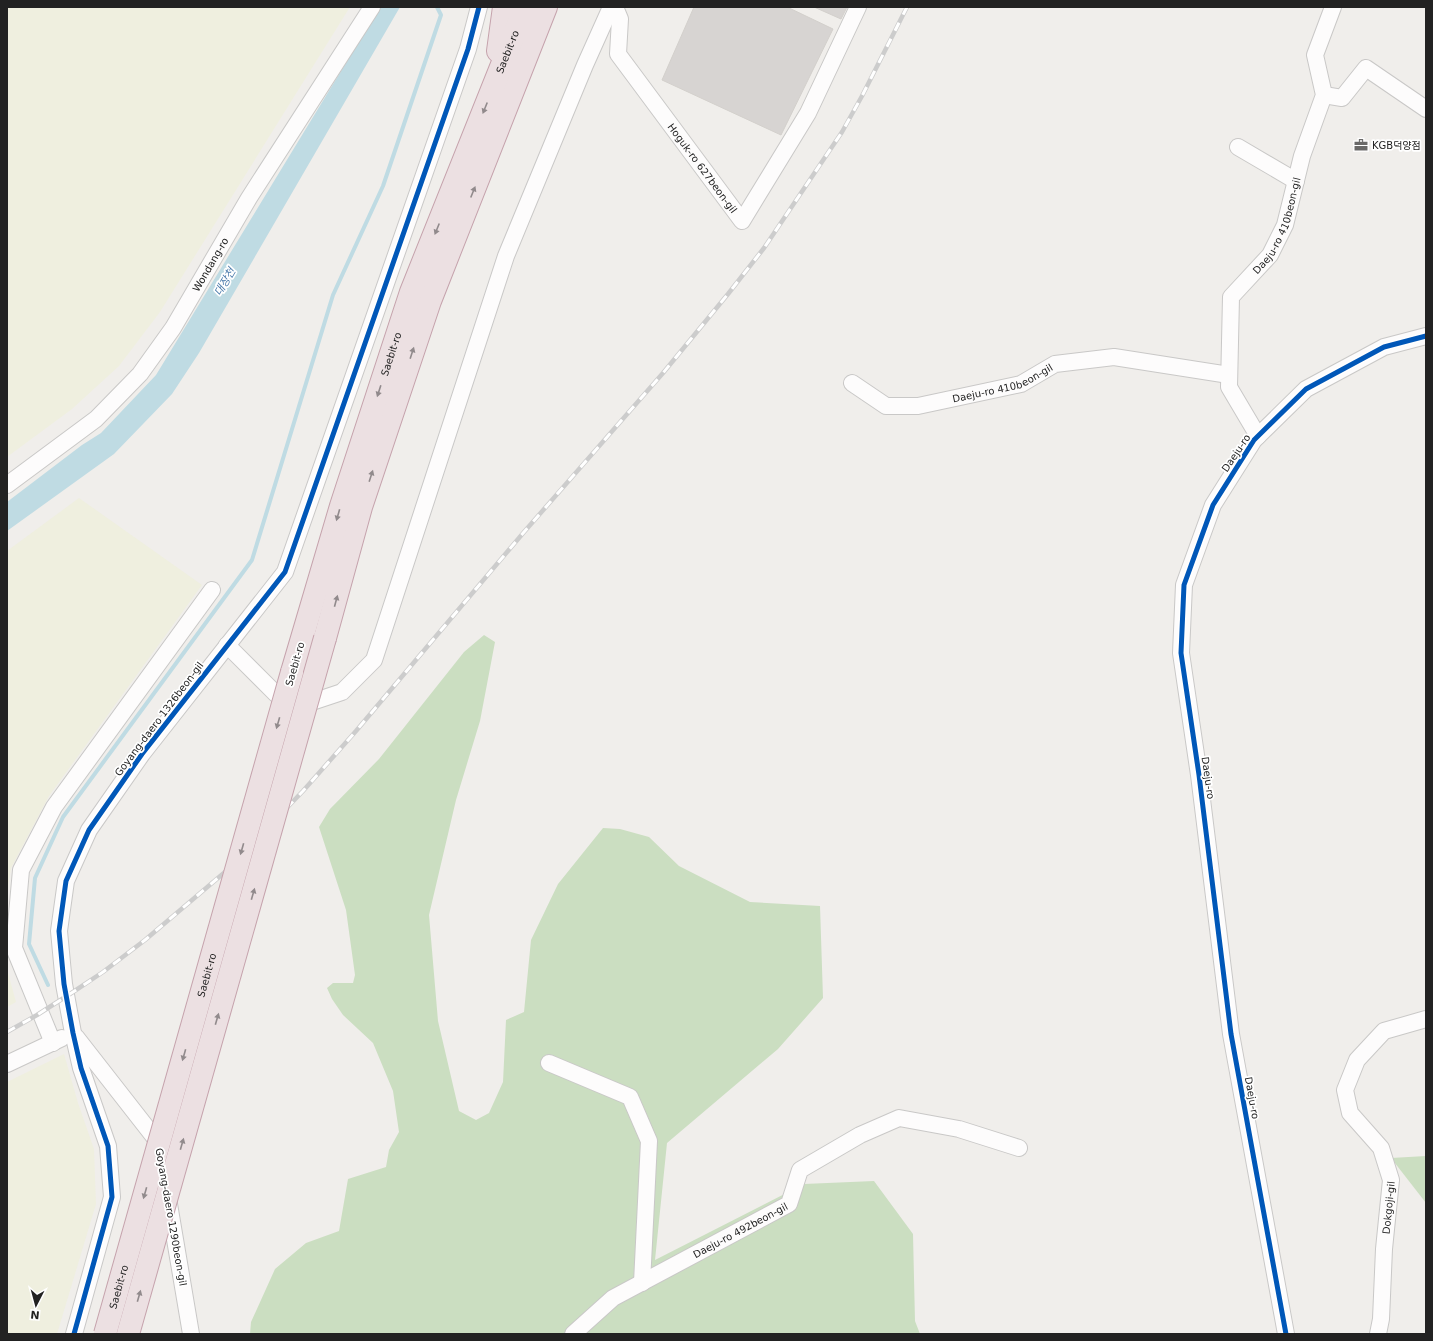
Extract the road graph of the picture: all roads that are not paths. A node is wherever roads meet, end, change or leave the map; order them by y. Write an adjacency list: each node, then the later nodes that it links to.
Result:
1 (372, 7): 19 (street, Wondang-ro)
2 (479, 7): 21 (street, Goyang-daero 1326beon-gil)
3 (504, 7): 10 (highway)
4 (525, 7): 10 (highway, Saebit-ro)
5 (546, 7): 31 (highway, Saebit-ro, one-way to 5, bridge)
6 (611, 7): 21 (street)
7 (615, 7): 8 (street, Hoguk-ro 627beon-gil)
8 (858, 7)
9 (1333, 7): 11 (street)
10 (494, 84): 30 (highway, Saebit-ro, one-way to 30, bridge)
11 (1324, 95): 12 (street); 14 (street, Daeju-ro 410beon-gil)
12 (1426, 109)
13 (1238, 147): 14 (street)
14 (1296, 181): 16 (street, Daeju-ro 410beon-gil)
15 (1426, 336): 18 (street, Daeju-ro)
16 (1229, 375): 17 (street, Daeju-ro 410beon-gil); 18 (street, Daeju-ro 410beon-gil)
17 (852, 383)
18 (1258, 436): 34 (street, Daeju-ro)
19 (7, 485)
20 (212, 590): 24 (street)
21 (227, 645): 23 (street, Goyang-daero 1326beon-gil)
22 (1426, 1019): 35 (street, Dokgoji-gil)
23 (73, 1033): 24 (street); 29 (street, Goyang-daero 1326beon-gil); 32 (street, Goyang-daero 1290beon-gil)
24 (53, 1042): 26 (street)
25 (548, 1063): 28 (street)
26 (7, 1064)
27 (1019, 1148): 28 (street, Daeju-ro 492beon-gil)
28 (642, 1283): 33 (street, Daeju-ro 492beon-gil)
29 (74, 1334)
30 (106, 1334)
31 (128, 1334)
32 (192, 1334)
33 (573, 1334)
34 (1286, 1334)
35 (1378, 1334)

